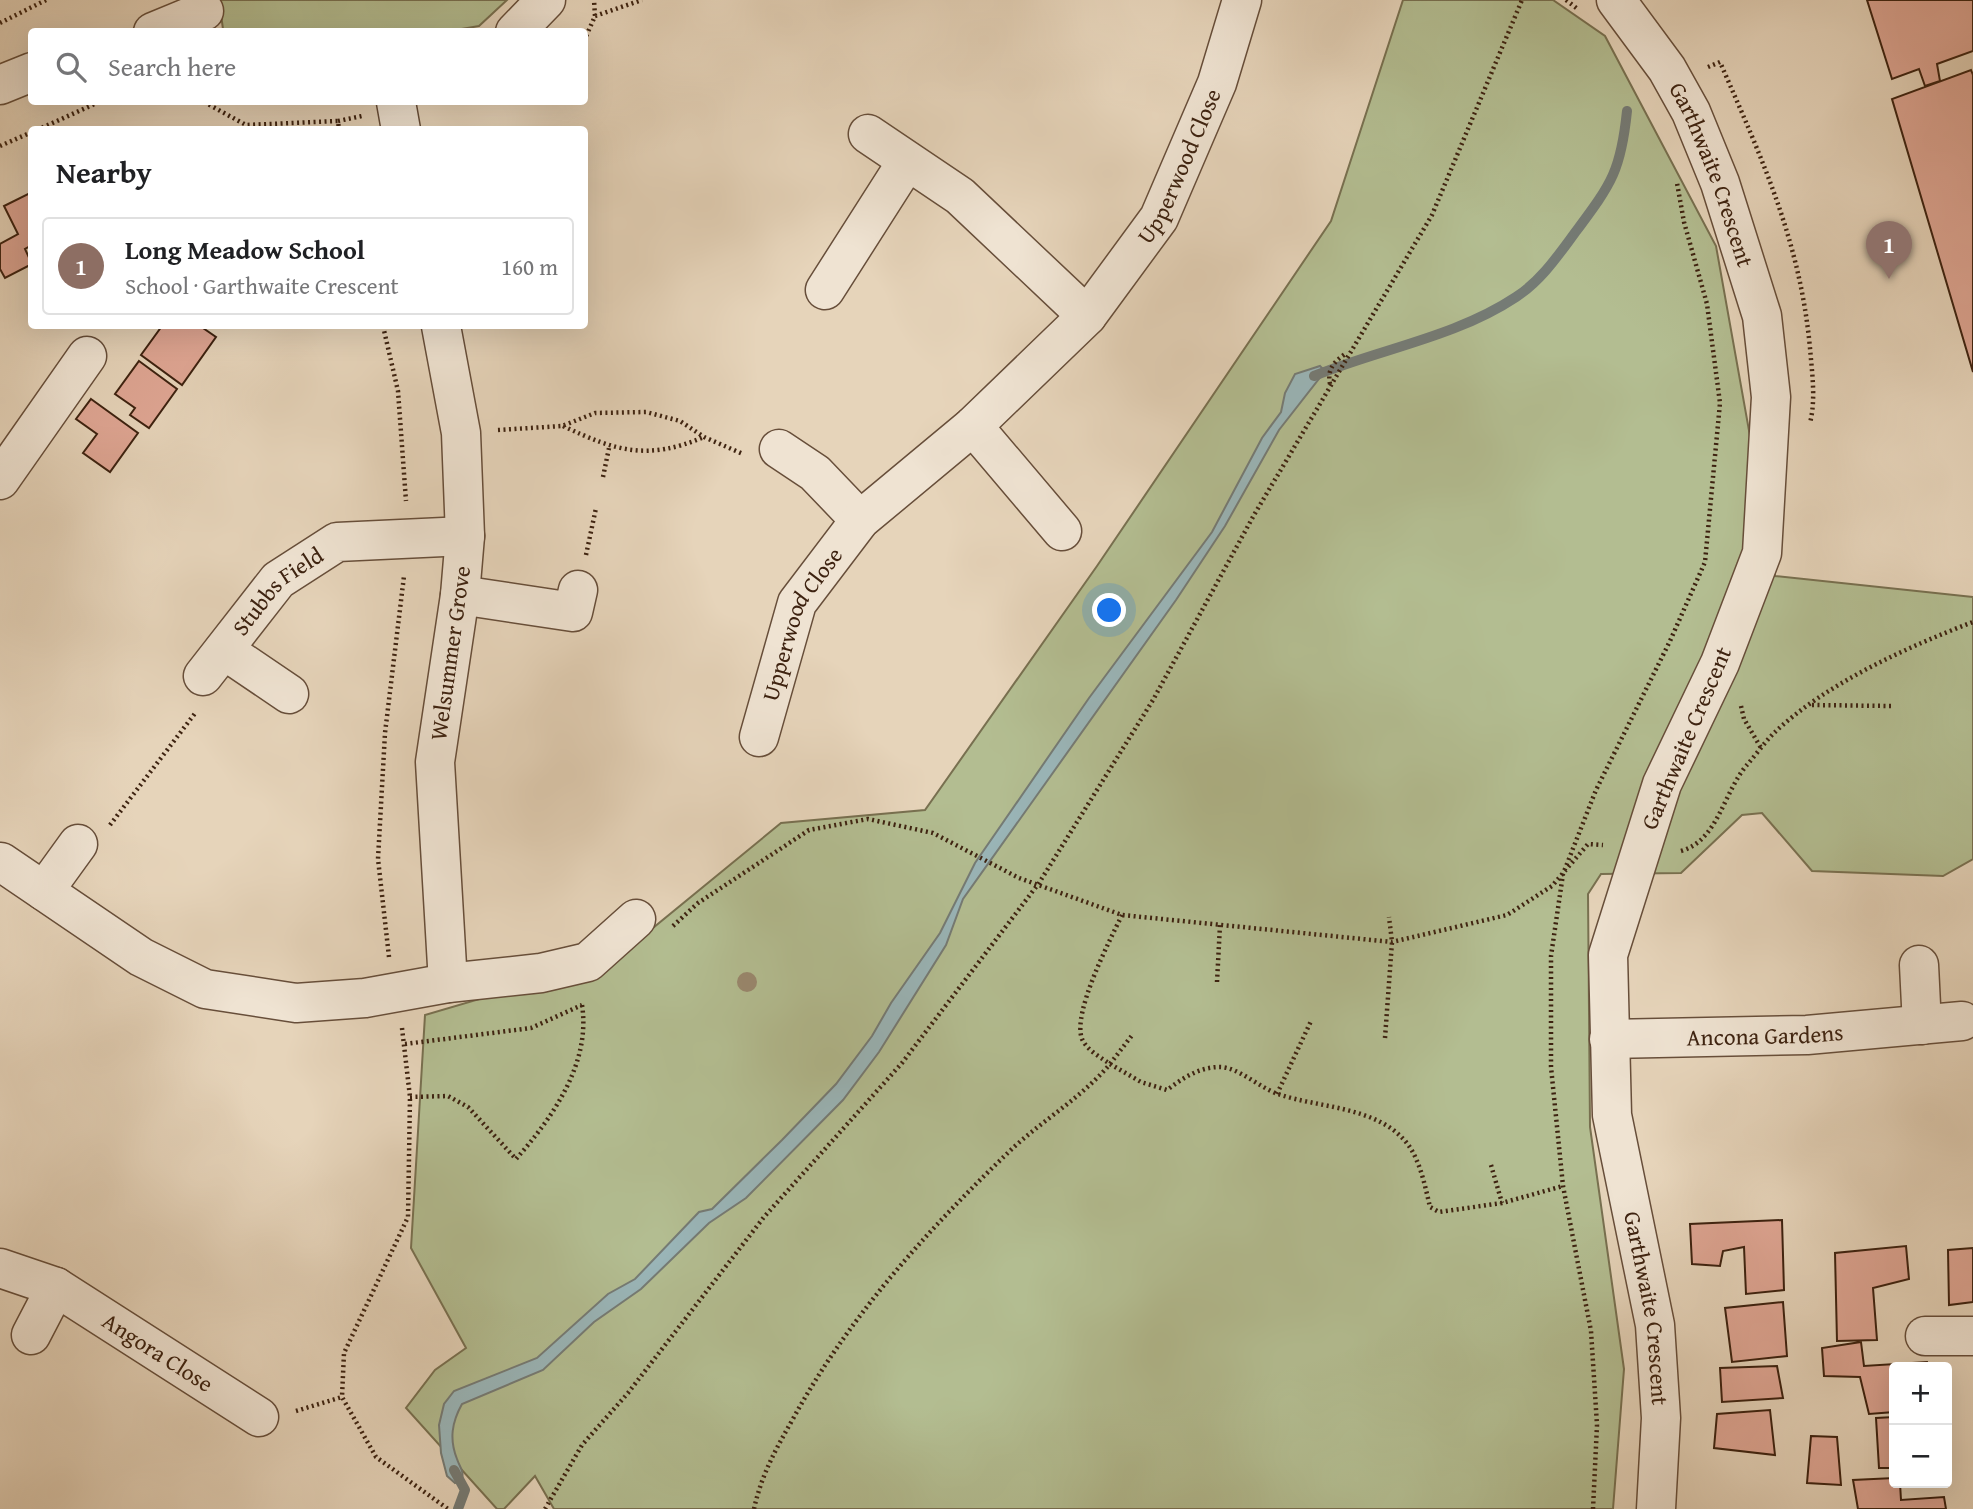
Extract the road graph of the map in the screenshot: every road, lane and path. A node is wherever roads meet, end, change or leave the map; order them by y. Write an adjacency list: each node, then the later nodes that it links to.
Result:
1 (46, 0): 11 (path)
2 (546, 0): 13 (street)
3 (594, 0): 10 (path)
4 (642, 0): 10 (path)
5 (1242, 0): 29 (street, Upperwood Close)
6 (1522, 0): 32 (path)
7 (1566, 0): 8 (path)
8 (1600, 8): 57 (street, Garthwaite Crescent)
9 (208, 14): 12 (street)
10 (594, 16): 14 (path)
11 (0, 23)
12 (165, 28)
13 (519, 28)
14 (588, 31)
15 (28, 74): 16 (street)
16 (0, 85)
17 (92, 105): 20 (path)
18 (209, 105): 21 (path)
19 (397, 105): 22 (street)
20 (46, 126)
21 (339, 126)
22 (400, 126)
23 (28, 134): 25 (path)
24 (868, 134): 26 (street)
25 (0, 146)
26 (906, 163): 28 (street); 29 (street)
27 (1677, 181): 59 (path)
28 (825, 290)
29 (1087, 316): 36 (street, Upperwood Close)
30 (384, 329): 47 (path)
31 (442, 329): 37 (street, Welsummer Grove)
32 (1349, 352): 34 (path); 34 (path)
33 (87, 356): 42 (street)
34 (1330, 384): 60 (path)
35 (562, 426): 37 (path); 38 (path); 39 (path)
36 (973, 426): 44 (street, Upperwood Close); 45 (street)
37 (461, 433): 46 (street, Welsummer Grove)
38 (704, 437): 39 (path); 40 (path)
39 (609, 447): 41 (path)
40 (779, 449): 44 (street)
41 (603, 477)
42 (0, 480)
43 (596, 508): 48 (path)
44 (860, 520): 55 (street, Upperwood Close)
45 (1062, 531)
46 (465, 536): 47 (street, Stubbs Field); 49 (street, Welsummer Grove)
47 (409, 539): 51 (street, Stubbs Field); 70 (path)
48 (578, 590): 49 (street)
49 (460, 595): 69 (street, Welsummer Grove)
50 (1973, 622): 53 (path)
51 (214, 663): 52 (street, Stubbs Field); 56 (path)
52 (289, 694)
53 (1811, 705): 54 (path); 57 (path)
54 (1891, 706)
55 (759, 737)
56 (78, 844): 61 (street)
57 (1640, 847): 59 (path); 78 (street, Garthwaite Crescent)
58 (1, 862): 61 (street)
59 (1563, 874): 66 (path); 84 (path)
60 (1039, 883): 62 (path); 64 (path); 94 (path)
61 (44, 891): 70 (street)
62 (1122, 915): 65 (path); 80 (path)
63 (1389, 917): 66 (path)
64 (652, 925): 69 (street)
65 (1220, 925): 66 (path); 68 (path)
66 (1392, 942): 77 (path)
67 (1919, 965): 75 (street)
68 (1217, 982)
69 (448, 983): 70 (street)
70 (393, 994): 79 (path)
71 (589, 1001): 72 (path)
72 (582, 1005): 79 (path); 82 (path)
73 (1311, 1021): 81 (path)
74 (1962, 1021): 75 (street, Ancona Gardens)
75 (1922, 1025): 78 (street, Ancona Gardens)
76 (1133, 1034): 80 (path)
77 (1385, 1038)
78 (1609, 1039): 97 (street, Garthwaite Crescent)
79 (405, 1044): 82 (path)
80 (1110, 1064): 81 (path); 95 (path)
81 (1277, 1094): 85 (path)
82 (410, 1097): 91 (path)
83 (1491, 1165): 85 (path)
84 (1563, 1186): 85 (path); 96 (path)
85 (1502, 1203)
86 (0, 1268): 87 (street, Angora Close)
87 (56, 1287): 88 (street); 92 (street, Angora Close)
88 (31, 1335)
89 (1925, 1336): 90 (street)
90 (1973, 1336)
91 (342, 1397): 92 (path); 93 (path)
92 (259, 1418)
93 (448, 1509)
94 (545, 1509)
95 (754, 1509)
96 (1593, 1509)
97 (1656, 1509)

